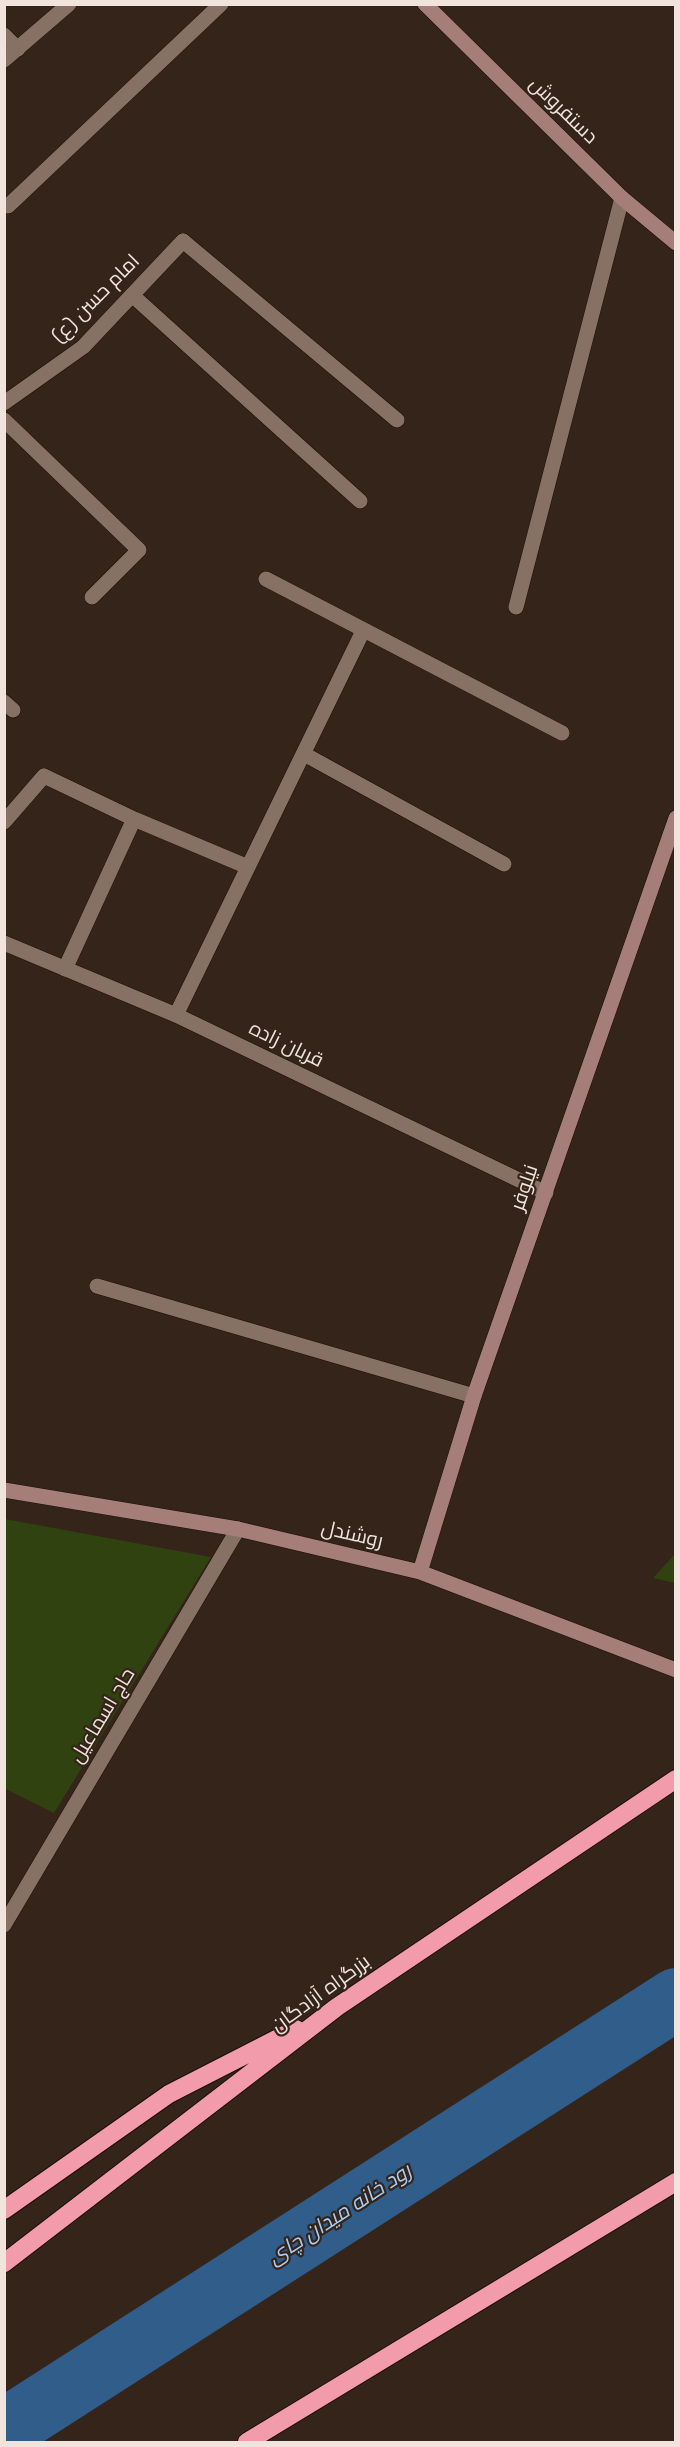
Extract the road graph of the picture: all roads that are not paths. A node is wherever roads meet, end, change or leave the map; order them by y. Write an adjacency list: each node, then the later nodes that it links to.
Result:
1 (69, 4): 5 (street)
2 (221, 4): 8 (street)
3 (425, 4): 7 (street, دستفروش)
4 (4, 35): 5 (street)
5 (18, 49): 6 (street)
6 (4, 60)
7 (622, 198): 9 (street, دستفروش); 17 (street)
8 (8, 206)
9 (675, 243)
10 (132, 295): 11 (street, امام حسن (ع)); 13 (street, امام حسن (ع)); 14 (street)
11 (4, 403)
12 (4, 420): 16 (street)
13 (397, 420)
14 (360, 501)
15 (266, 579): 18 (street)
16 (92, 597)
17 (516, 607)
18 (363, 631): 19 (street); 20 (street)
19 (562, 733)
20 (304, 754): 24 (street); 25 (street)
21 (675, 818): 29 (street, نیلوفر)
22 (134, 819): 23 (street); 25 (street); 27 (street)
23 (4, 822)
24 (504, 864)
25 (248, 867): 28 (street)
26 (4, 943): 27 (street, قربان زاده)
27 (65, 969): 28 (street, قربان زاده)
28 (176, 1015): 29 (street, قربان زاده)
29 (546, 1193): 31 (street, نیلوفر)
30 (97, 1286): 31 (street)
31 (474, 1396): 34 (street, نیلوفر)
32 (4, 1490): 33 (street, روشندل)
33 (238, 1529): 34 (street, روشندل); 37 (street, حاج اسماعیل)
34 (420, 1572): 35 (street, روشندل)
35 (675, 1670)
36 (675, 1779): 38 (highway, بزرگراه آزادگان)
37 (4, 1925)
38 (337, 2007): 40 (highway); 41 (highway, بزرگراه آزادگان)
39 (675, 2182): 42 (highway)
40 (4, 2210)
41 (4, 2263)
42 (247, 2442)

